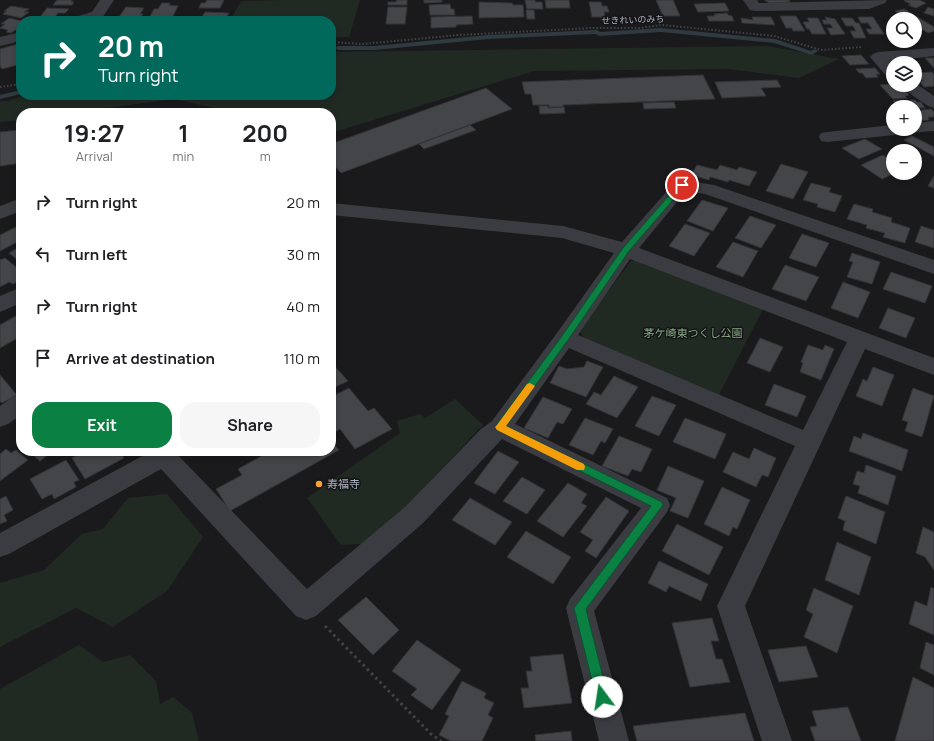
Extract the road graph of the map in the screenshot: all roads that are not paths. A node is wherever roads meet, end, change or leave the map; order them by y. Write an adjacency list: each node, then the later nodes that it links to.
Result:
1 (107, 0): 4 (street)
2 (750, 0): 3 (street)
3 (880, 0)
4 (94, 16)
5 (16, 37): 6 (street)
6 (0, 42)
7 (934, 52): 9 (street)
8 (886, 56): 10 (street)
9 (889, 56)
10 (886, 67)
11 (919, 92): 12 (street)
12 (934, 102)
13 (934, 126): 14 (street)
14 (922, 127)
15 (886, 131): 16 (street)
16 (827, 137)
17 (16, 206): 19 (street)
18 (336, 209): 20 (street)
19 (0, 212)
20 (626, 250): 21 (street); 24 (street); 25 (street)
21 (934, 267)
22 (16, 297): 23 (street)
23 (0, 305)
24 (565, 338): 29 (street); 30 (street)
25 (860, 338): 26 (street); 30 (street)
26 (934, 368)
27 (16, 407): 28 (street)
28 (0, 418)
29 (500, 427): 32 (street); 34 (street)
30 (809, 442): 35 (street)
31 (158, 456): 33 (street)
32 (163, 456)
33 (0, 546)
34 (614, 741)
35 (777, 741)

